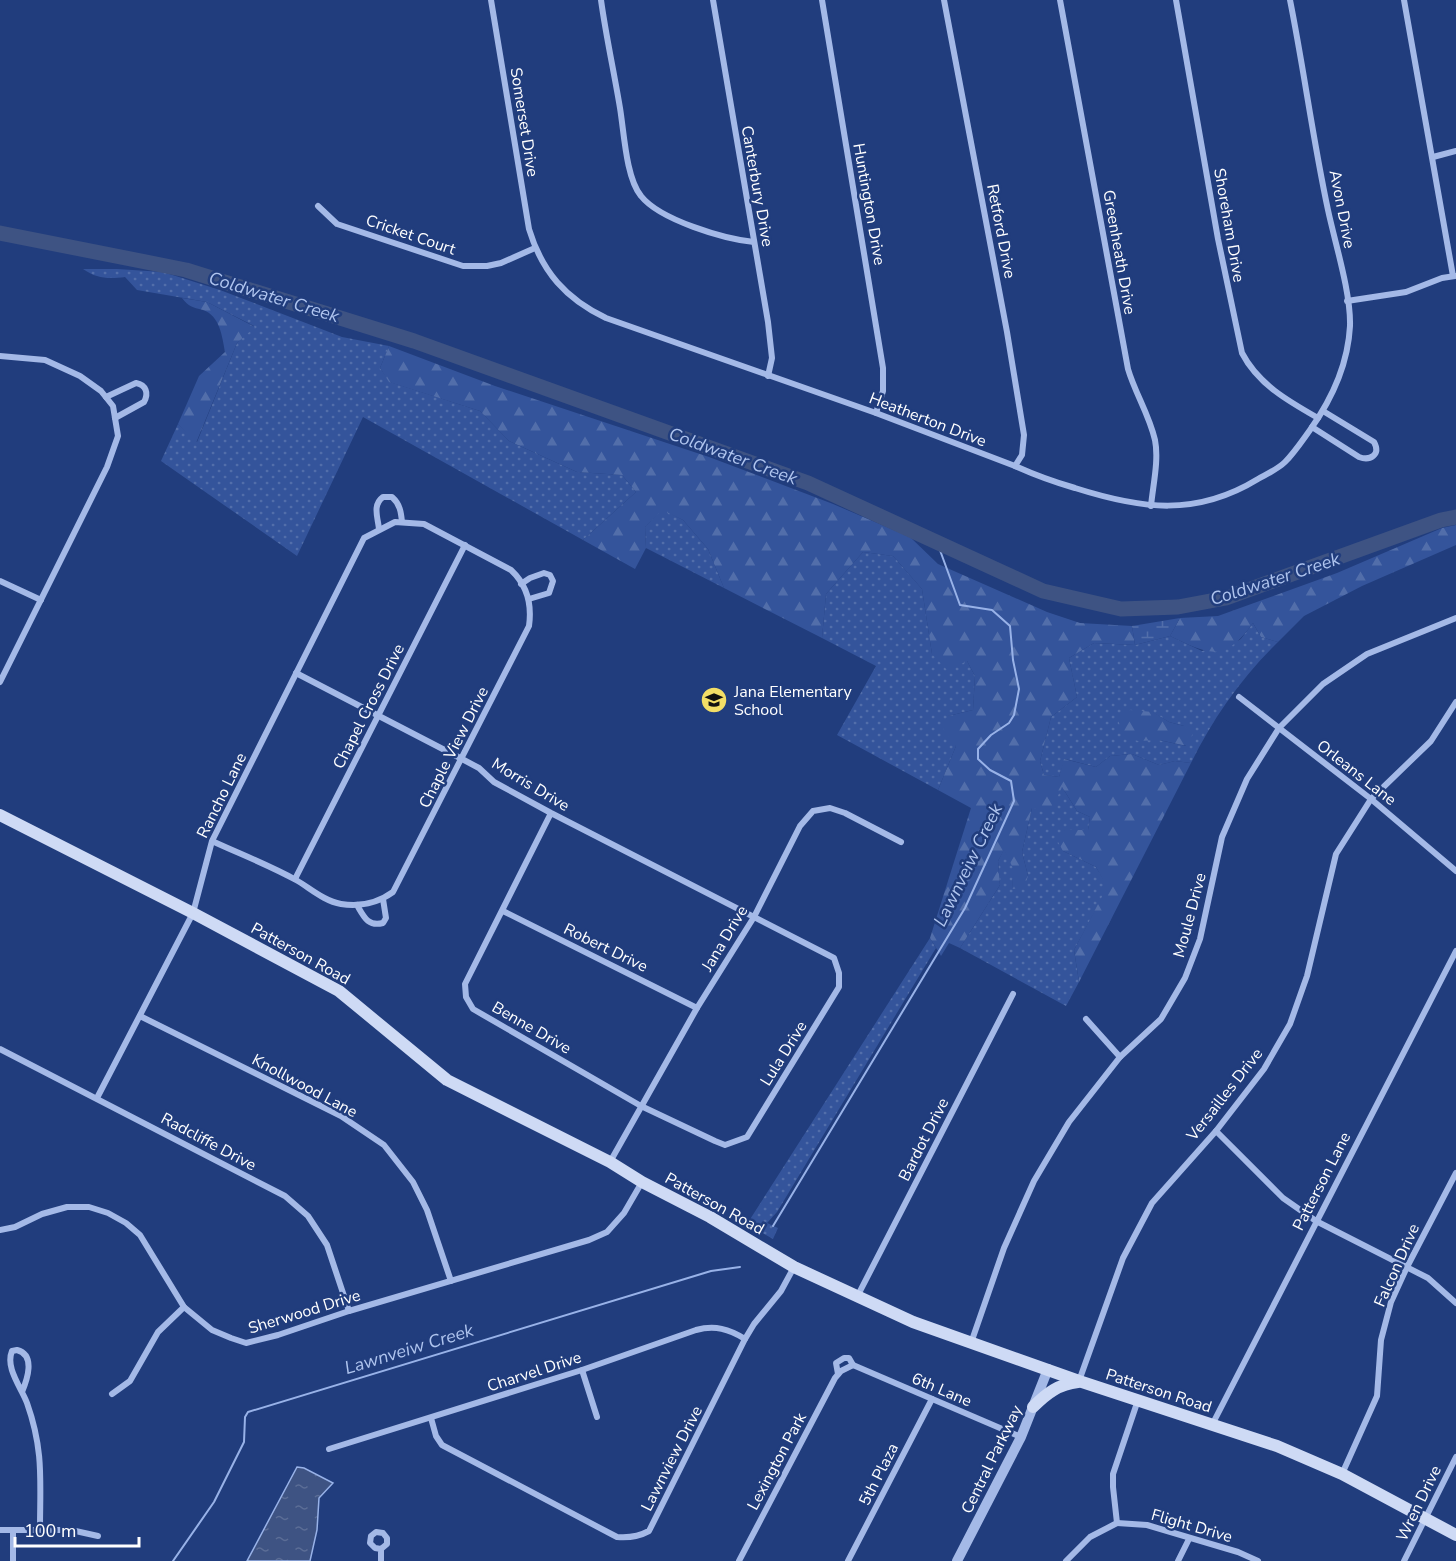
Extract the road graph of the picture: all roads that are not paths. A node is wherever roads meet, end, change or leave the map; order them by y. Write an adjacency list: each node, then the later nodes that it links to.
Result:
1 (491, 0): 14 (street, Somerset Drive)
2 (601, 0): 13 (street)
3 (713, 0): 13 (street, Canterbury Drive)
4 (822, 0): 21 (street, Huntington Drive)
5 (944, 0): 25 (street, Retford Drive)
6 (1060, 0): 26 (street, Greenheath Drive)
7 (1176, 0): 23 (street, Shoreham Drive)
8 (1290, 0): 16 (street, Avon Drive)
9 (1404, 0): 11 (street)
10 (1456, 151): 11 (street)
11 (1433, 157): 15 (street)
12 (318, 206): 14 (street, Cricket Court)
13 (754, 242): 18 (street, Canterbury Drive)
14 (534, 248): 18 (street, Heatherton Drive)
15 (1455, 276): 16 (street)
16 (1347, 301): 20 (street, Avon Drive)
17 (0, 356): 19 (street)
18 (768, 376): 21 (street, Heatherton Drive)
19 (106, 397): 22 (street); 22 (street)
20 (1323, 411): 23 (street, Avon Drive); 24 (street)
21 (876, 413): 25 (street, Heatherton Drive)
22 (115, 418): 33 (street)
23 (1318, 418): 24 (street, Heatherton Drive)
24 (1312, 427): 26 (street, Heatherton Drive)
25 (1015, 466): 26 (street, Heatherton Drive)
26 (1151, 506)
27 (398, 522): 28 (street, Rancho Lane); 28 (street); 29 (street)
28 (380, 529): 35 (street, Rancho Lane)
29 (465, 545): 31 (street); 39 (street, Chapel Cross Drive)
30 (0, 580): 33 (street)
31 (521, 584): 32 (street); 32 (street)
32 (529, 599): 41 (street, Chaple View Drive)
33 (40, 600): 36 (street)
34 (1456, 618): 40 (street, Moule Drive)
35 (296, 673): 39 (street, Morris Drive); 45 (street, Rancho Lane)
36 (0, 682)
37 (1239, 697): 40 (street, Orleans Lane)
38 (1456, 702): 42 (street, Versailles Drive)
39 (378, 716): 41 (street, Morris Drive); 48 (street, Chapel Cross Drive)
40 (1279, 728): 42 (street, Orleans Lane); 60 (street, Moule Drive)
41 (462, 759): 43 (street, Morris Drive); 49 (street, Chaple View Drive)
42 (1371, 799): 47 (street, Orleans Lane); 63 (street, Versailles Drive)
43 (551, 813): 51 (street, Benne Drive); 53 (street, Morris Drive)
44 (0, 815): 52 (main road, Patterson Road)
45 (212, 841): 48 (street); 52 (street, Rancho Lane)
46 (901, 842): 53 (street, Jana Drive)
47 (1456, 871)
48 (295, 879): 50 (street)
49 (382, 899): 50 (street); 50 (street)
50 (357, 905)
51 (503, 911): 56 (street, Robert Drive); 62 (street, Benne Drive)
52 (193, 913): 57 (street, Rancho Lane); 64 (main road, Patterson Road)
53 (754, 917): 56 (street, Jana Drive); 62 (street, Lula Drive)
54 (1456, 951): 67 (street, Patterson Lane)
55 (1012, 994): 72 (street, Bardot Drive)
56 (697, 1008): 62 (street, Jana Drive)
57 (140, 1016): 61 (street, Rancho Lane); 71 (street, Knollwood Lane)
58 (1086, 1019): 60 (street)
59 (0, 1049): 61 (street, Radcliffe Drive)
60 (1120, 1057): 77 (street, Moule Drive)
61 (98, 1098): 75 (street, Radcliffe Drive)
62 (641, 1106): 64 (street, Jana Drive)
63 (1216, 1131): 67 (street); 82 (street, Versailles Drive)
64 (610, 1162): 66 (main road, Patterson Road)
65 (1456, 1173): 70 (street, Falcon Drive)
66 (642, 1182): 69 (main road, Patterson Road); 71 (street, Sherwood Drive)
67 (1316, 1221): 70 (street); 90 (street, Patterson Lane)
68 (0, 1230): 74 (street, Sherwood Drive)
69 (794, 1267): 72 (main road, Patterson Road); 76 (street, Lawnview Drive)
70 (1407, 1267): 73 (street); 94 (street, Falcon Drive)
71 (451, 1281): 75 (street, Sherwood Drive)
72 (857, 1297): 77 (main road, Patterson Road)
73 (1456, 1303)
74 (184, 1307): 75 (street, Sherwood Drive); 84 (street)
75 (349, 1311)
76 (745, 1339): 80 (street, Charvel Drive); 89 (street, Lawnview Drive)
77 (971, 1343): 79 (main road, Patterson Road)
78 (853, 1365): 81 (street); 81 (street, Lexington Park); 85 (street, 6th Lane)
79 (1048, 1369): 82 (main road, Patterson Road); 87 (street, Central Parkway)
80 (582, 1370): 88 (street); 89 (street, Charvel Drive)
81 (838, 1374): 106 (street, Lexington Park)
82 (1080, 1381): 86 (main road, Patterson Road); 87 (main road)
83 (22, 1392): 83 (street); 99 (street)
84 (112, 1394)
85 (932, 1400): 91 (street, 6th Lane); 107 (street, 5th Plaza)
86 (1138, 1400): 90 (main road, Patterson Road); 96 (street)
87 (1034, 1407): 91 (street, Central Parkway)
88 (597, 1417)
89 (432, 1418): 92 (street, Charvel Drive)
90 (1212, 1425): 94 (main road, Patterson Road)
91 (1021, 1437): 108 (street, Central Parkway)
92 (329, 1449)
93 (1456, 1457): 95 (street, Wren Drive)
94 (1342, 1474): 95 (main road, Patterson Road)
95 (1425, 1519): 100 (main road, Patterson Road); 112 (street, Wren Drive)
96 (1117, 1523): 102 (street, Flight Drive); 109 (street)
97 (0, 1530): 98 (street)
98 (13, 1530): 99 (street); 104 (street)
99 (40, 1530): 101 (street)
100 (1456, 1535)
101 (98, 1536)
102 (1189, 1539): 110 (street); 111 (street, Flight Drive)
103 (381, 1549): 105 (street)
104 (13, 1561)
105 (381, 1561)
106 (739, 1561)
107 (848, 1561)
108 (957, 1561)
109 (1065, 1561)
110 (1178, 1561)
111 (1258, 1561)
112 (1404, 1561)

